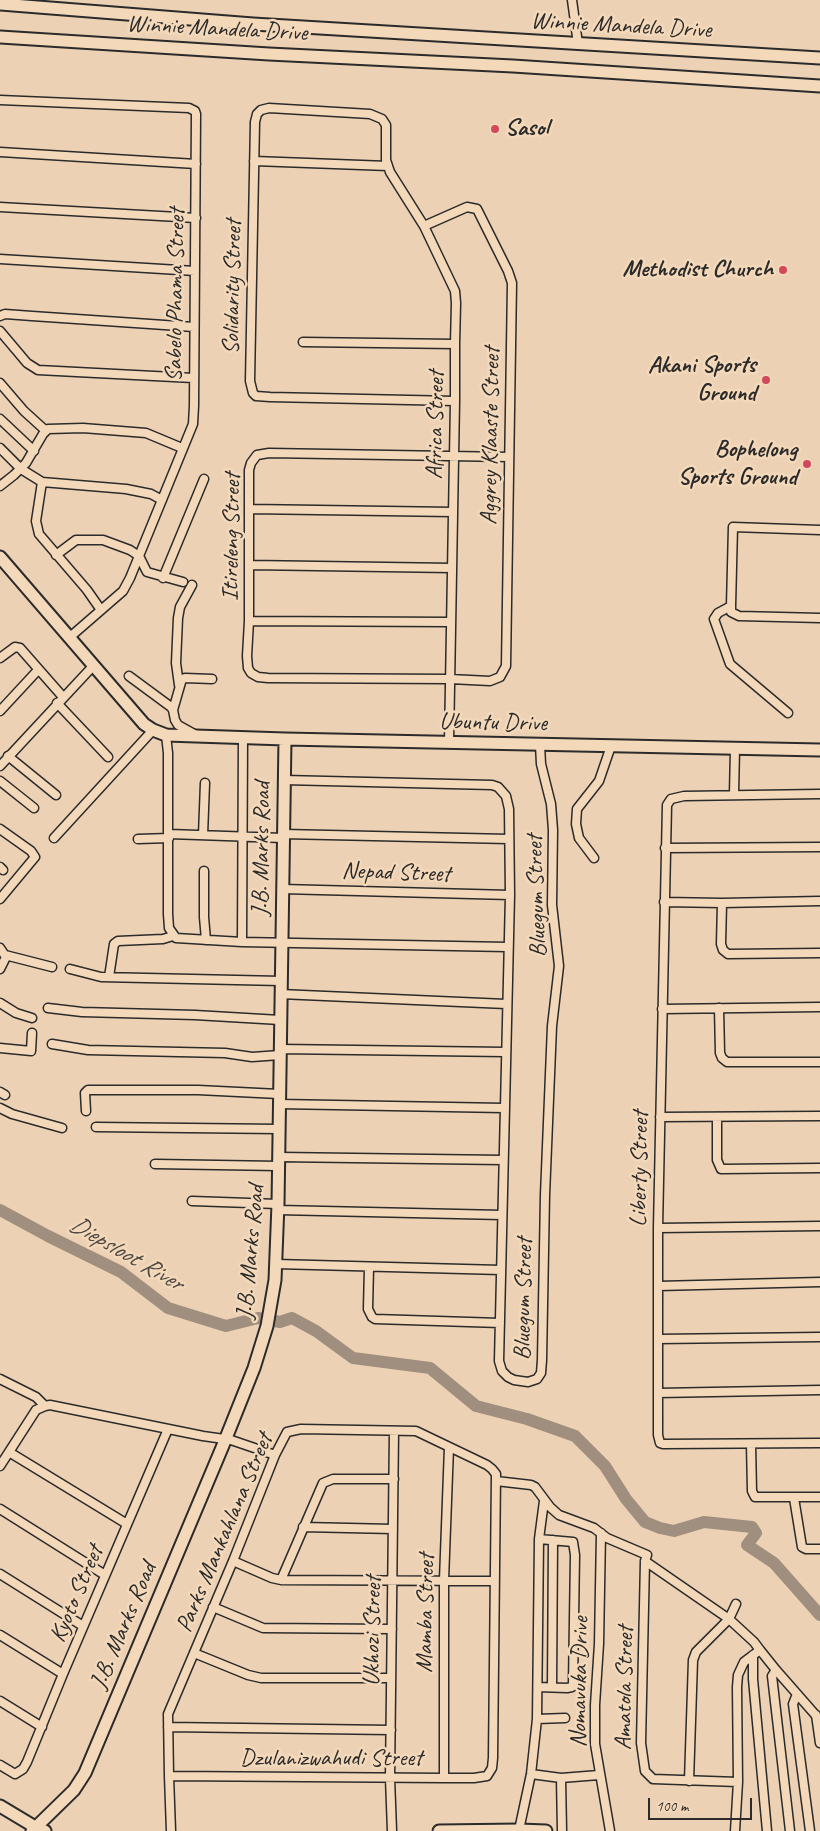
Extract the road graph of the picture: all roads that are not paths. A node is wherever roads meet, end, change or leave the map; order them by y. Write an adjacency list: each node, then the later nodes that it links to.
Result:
1 (572, 0): 4 (street)
2 (0, 4): 4 (street, Winnie Mandela Drive)
3 (0, 37): 6 (street, Winnie Mandela Drive)
4 (578, 44): 5 (street, Winnie Mandela Drive)
5 (820, 58)
6 (820, 86)
7 (1, 102): 11 (street, Sabelo Phama Street)
8 (386, 125): 10 (street, Solidarity Street); 12 (street, Africa Street)
9 (0, 152): 11 (street)
10 (254, 161): 12 (street); 25 (street, Solidarity Street)
11 (196, 164): 14 (street, Sabelo Phama Street)
12 (388, 166): 15 (street, Africa Street)
13 (0, 208): 14 (street)
14 (196, 218): 17 (street, Sabelo Phama Street)
15 (424, 226): 22 (street, Africa Street); 32 (street, Aggrey Klaaste Street)
16 (0, 259): 17 (street)
17 (195, 271): 19 (street, Sabelo Phama Street)
18 (0, 316): 19 (street)
19 (194, 327): 23 (street, Sabelo Phama Street)
20 (0, 331): 23 (street)
21 (303, 342): 22 (street)
22 (456, 344): 25 (street, Africa Street)
23 (194, 378): 29 (street, Sabelo Phama Street)
24 (0, 384): 27 (street)
25 (455, 401): 31 (street, Africa Street)
26 (0, 419): 30 (street)
27 (46, 431): 29 (street); 30 (street)
28 (0, 448): 33 (street)
29 (182, 448): 37 (street, Sabelo Phama Street)
30 (34, 451): 33 (street)
31 (454, 456): 32 (street, Itireleng Street); 38 (street, Itireleng Street); 39 (street, Africa Street)
32 (509, 457): 60 (street, Aggrey Klaaste Street)
33 (21, 468): 35 (street); 36 (street)
34 (204, 479): 46 (street)
35 (42, 482): 37 (street); 41 (street)
36 (1, 484)
37 (162, 500): 42 (street, Sabelo Phama Street)
38 (250, 509): 39 (street); 44 (street, Itireleng Street)
39 (453, 512): 45 (street, Africa Street)
40 (820, 530): 49 (street)
41 (56, 554): 42 (street); 50 (street)
42 (139, 556): 46 (street); 50 (street, Sabelo Phama Street)
43 (0, 557): 54 (street)
44 (250, 565): 45 (street); 52 (street, Itireleng Street)
45 (452, 568): 53 (street, Africa Street)
46 (163, 578): 47 (street)
47 (183, 582)
48 (192, 585): 61 (street)
49 (731, 606): 51 (street); 65 (street)
50 (101, 610): 54 (street, Sabelo Phama Street)
51 (820, 618)
52 (249, 621): 53 (street); 60 (street, Itireleng Street)
53 (451, 622): 60 (street, Africa Street)
54 (70, 637): 56 (street)
55 (0, 658): 57 (street)
56 (94, 665): 62 (street); 66 (street)
57 (38, 670): 62 (street); 64 (street)
58 (129, 676): 63 (street)
59 (212, 679): 61 (street)
60 (450, 679): 71 (street, Africa Street)
61 (179, 685): 63 (street)
62 (60, 700): 76 (street); 77 (street)
63 (173, 710): 68 (street)
64 (0, 711)
65 (788, 713)
66 (153, 730): 67 (street); 91 (street)
67 (166, 735): 68 (street, Ubuntu Drive); 88 (street)
68 (198, 736): 69 (street, Ubuntu Drive)
69 (243, 738): 70 (street, Ubuntu Drive); 89 (street)
70 (285, 740): 71 (street, Ubuntu Drive); 80 (street, J.B. Marks Road)
71 (450, 743): 72 (street, Ubuntu Drive)
72 (540, 745): 73 (street, Ubuntu Drive); 156 (street, Bluegum Street)
73 (611, 746): 74 (street, Ubuntu Drive); 96 (street)
74 (735, 749): 75 (street, Ubuntu Drive); 82 (street)
75 (820, 750)
76 (8, 756): 78 (street); 84 (street)
77 (108, 757)
78 (0, 766)
79 (0, 780): 85 (street)
80 (284, 780): 90 (street, J.B. Marks Road); 93 (street, Bluegum Street)
81 (205, 783): 87 (street)
82 (734, 794): 83 (street, Liberty Street); 95 (street, Liberty Street)
83 (820, 794)
84 (56, 795)
85 (34, 808)
86 (0, 829): 100 (street)
87 (203, 835): 88 (street); 89 (street)
88 (169, 836): 92 (street); 104 (street)
89 (242, 836): 90 (street); 106 (street)
90 (283, 836): 93 (street); 98 (street, J.B. Marks Road)
91 (54, 838)
92 (138, 839)
93 (510, 839): 99 (street, Bluegum Street)
94 (820, 847): 95 (street)
95 (665, 848): 102 (street, Liberty Street)
96 (594, 858)
97 (204, 871): 105 (street)
98 (282, 889): 99 (street, Nepad Street); 107 (street, J.B. Marks Road)
99 (510, 895): 108 (street, Bluegum Street)
100 (0, 899)
101 (820, 901): 103 (street)
102 (664, 902): 103 (street); 123 (street, Liberty Street)
103 (722, 903): 110 (street)
104 (173, 936): 105 (street); 115 (street)
105 (206, 940): 106 (street)
106 (242, 942): 107 (street)
107 (281, 942): 108 (street); 116 (street, J.B. Marks Road)
108 (508, 947): 119 (street, Bluegum Street)
109 (0, 948): 111 (street)
110 (820, 953)
111 (5, 954): 112 (street); 113 (street)
112 (52, 967)
113 (0, 969)
114 (70, 969): 115 (street)
115 (109, 977): 116 (street)
116 (281, 981): 117 (street, J.B. Marks Road)
117 (280, 994): 119 (street); 125 (street, J.B. Marks Road)
118 (0, 1003): 124 (street)
119 (506, 1004): 130 (street, Bluegum Street)
120 (820, 1007): 122 (street)
121 (48, 1008): 125 (street)
122 (719, 1008): 123 (street); 131 (street)
123 (662, 1009): 137 (street, Liberty Street)
124 (32, 1018)
125 (280, 1020): 129 (street, J.B. Marks Road)
126 (32, 1033): 128 (street)
127 (52, 1044): 129 (street)
128 (0, 1048)
129 (280, 1052): 130 (street); 132 (street, J.B. Marks Road)
130 (505, 1052): 134 (street, Bluegum Street)
131 (820, 1062)
132 (279, 1099): 134 (street); 135 (street); 141 (street, J.B. Marks Road)
133 (0, 1108): 139 (street)
134 (504, 1108): 142 (street, Bluegum Street)
135 (86, 1111)
136 (820, 1116): 138 (street)
137 (660, 1117): 138 (street); 150 (street, Liberty Street)
138 (717, 1117): 145 (street)
139 (62, 1128)
140 (96, 1128): 141 (street)
141 (279, 1129): 143 (street, J.B. Marks Road)
142 (503, 1160): 143 (street); 148 (street, Bluegum Street)
143 (279, 1161): 144 (street); 147 (street, J.B. Marks Road)
144 (155, 1164)
145 (820, 1168)
146 (192, 1201): 147 (street)
147 (278, 1207): 148 (street); 151 (street, J.B. Marks Road)
148 (502, 1216): 153 (street, Bluegum Street)
149 (820, 1226): 150 (street)
150 (658, 1228): 155 (street, Liberty Street)
151 (276, 1264): 152 (street); 165 (street, J.B. Marks Road)
152 (369, 1267): 153 (street); 156 (street)
153 (501, 1270): 156 (street, Bluegum Street)
154 (820, 1282): 155 (street)
155 (658, 1286): 158 (street, Liberty Street)
156 (500, 1323)
157 (820, 1337): 158 (street)
158 (658, 1340): 161 (street, Liberty Street)
159 (0, 1380): 162 (street)
160 (820, 1390): 161 (street)
161 (658, 1394): 167 (street, Liberty Street)
162 (45, 1406): 163 (street); 169 (street)
163 (168, 1429): 165 (street); 178 (street, Kyoto Street)
164 (394, 1431): 168 (street, Parks Mankahlana Street); 170 (street, Parks Mankahlana Street); 172 (street, Ukhozi Street)
165 (226, 1438): 170 (street); 225 (street, J.B. Marks Road)
166 (820, 1443): 167 (street, Liberty Street)
167 (751, 1444): 175 (street)
168 (449, 1447): 173 (street, Parks Mankahlana Street); 190 (street, Mamba Street)
169 (10, 1452): 171 (street); 178 (street)
170 (275, 1455): 185 (street, Parks Mankahlana Street)
171 (0, 1466)
172 (394, 1479): 179 (street); 180 (street, Ukhozi Street)
173 (496, 1481): 176 (street); 192 (street)
174 (820, 1497): 175 (street)
175 (794, 1498): 184 (street)
176 (544, 1501): 181 (street); 182 (street)
177 (0, 1508): 188 (street)
178 (126, 1524): 188 (street, Kyoto Street)
179 (303, 1527): 180 (street); 189 (street)
180 (394, 1529): 191 (street, Ukhozi Street)
181 (601, 1533): 186 (street); 217 (street, Nomavuka Drive)
182 (538, 1539): 183 (street); 204 (street)
183 (553, 1540): 205 (street); 205 (street)
184 (820, 1549)
185 (233, 1561): 189 (street); 194 (street, Parks Mankahlana Street)
186 (645, 1561): 195 (street); 222 (street, Amatola Street)
187 (0, 1574): 196 (street)
188 (105, 1575): 196 (street, Kyoto Street)
189 (281, 1580): 191 (street)
190 (444, 1580): 191 (street); 192 (street); 220 (street, Mamba Street)
191 (393, 1581): 197 (street, Ukhozi Street)
192 (494, 1581): 220 (street, Dzulanizwahudi Street)
193 (736, 1604): 195 (street)
194 (213, 1607): 197 (street); 200 (street, Parks Mankahlana Street)
195 (729, 1619): 199 (street); 222 (street)
196 (83, 1626): 202 (street, Kyoto Street)
197 (392, 1629): 203 (street, Ukhozi Street)
198 (0, 1635): 202 (street)
199 (756, 1652): 201 (street); 223 (street); 235 (street)
200 (194, 1653): 203 (street); 211 (street, Parks Mankahlana Street)
201 (776, 1670): 206 (street); 236 (street)
202 (63, 1674): 212 (street, Kyoto Street)
203 (392, 1678): 213 (street, Ukhozi Street)
204 (538, 1687): 205 (street); 210 (street)
205 (552, 1688)
206 (797, 1694): 208 (street); 237 (street)
207 (0, 1700): 212 (street)
208 (818, 1717): 214 (street)
209 (565, 1718): 210 (street)
210 (537, 1719): 216 (street)
211 (168, 1726): 213 (street); 218 (street, Parks Mankahlana Street)
212 (42, 1727): 215 (street, Kyoto Street)
213 (391, 1730): 219 (street, Ukhozi Street)
214 (820, 1743)
215 (0, 1765)
216 (531, 1774): 221 (street); 226 (street)
217 (600, 1775): 221 (street); 233 (street, Nomavuka Drive)
218 (169, 1776): 219 (street, Dzulanizwahudi Street); 227 (street, Parks Mankahlana Street)
219 (390, 1778): 220 (street, Dzulanizwahudi Street); 228 (street, Ukhozi Street)
220 (444, 1778)
221 (561, 1778): 232 (street)
222 (689, 1781): 223 (street, Amatola Street)
223 (738, 1782): 234 (street)
224 (0, 1806): 225 (street)
225 (37, 1830)
226 (519, 1830): 230 (street); 231 (street)
227 (171, 1831)
228 (392, 1831)
229 (438, 1831): 230 (street)
230 (501, 1831)
231 (546, 1831)
232 (562, 1831)
233 (610, 1831)
234 (735, 1831)
235 (767, 1831)
236 (790, 1831)
237 (810, 1831)

